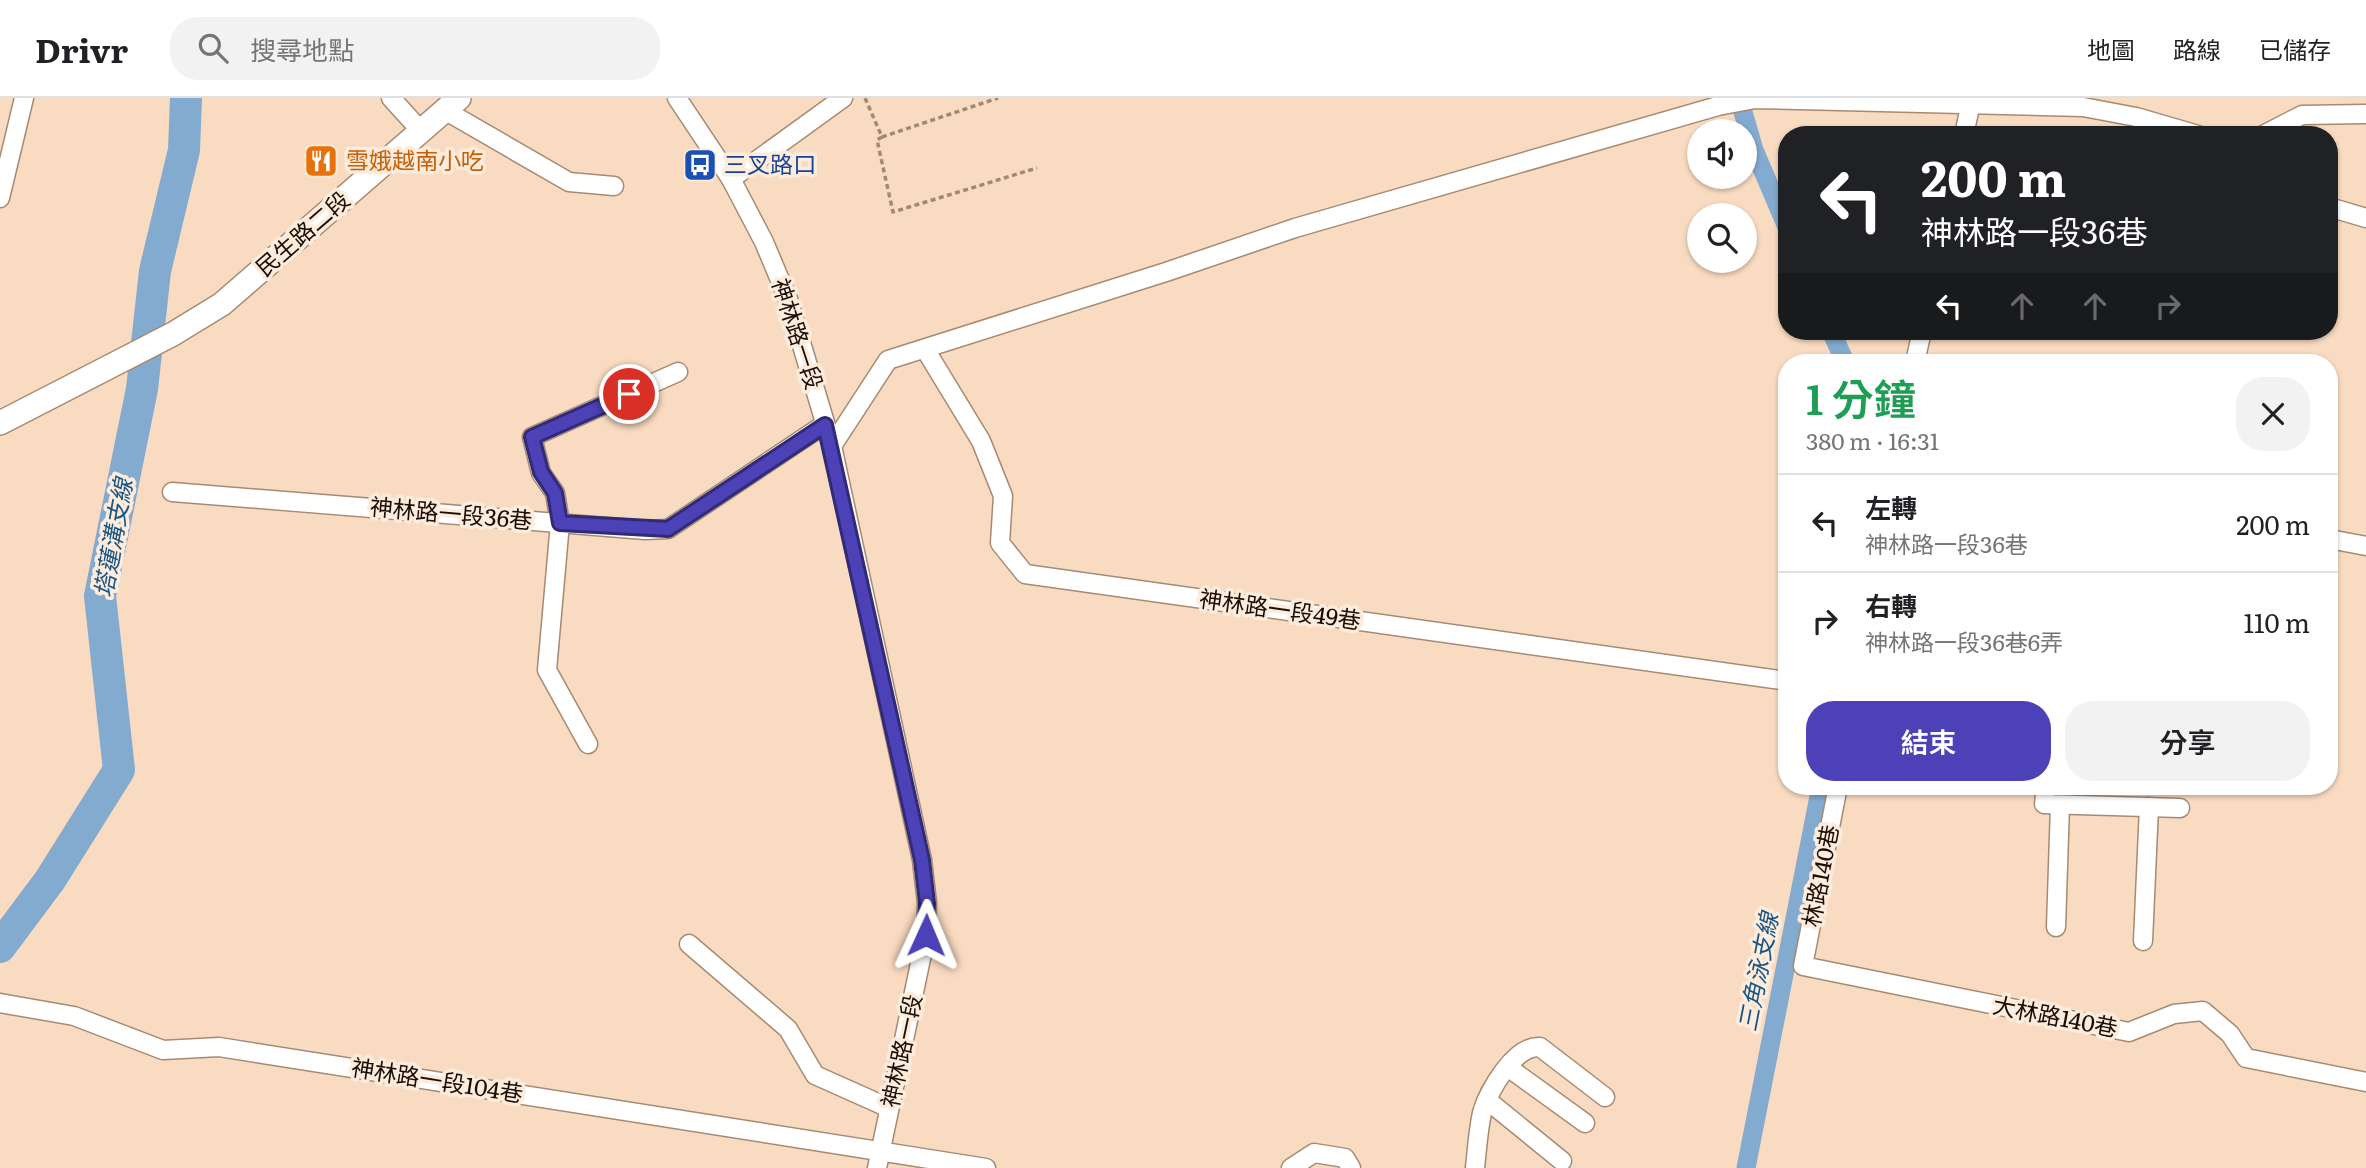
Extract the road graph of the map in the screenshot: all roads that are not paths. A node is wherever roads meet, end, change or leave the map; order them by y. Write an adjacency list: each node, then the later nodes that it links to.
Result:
1 (24, 98): 17 (street)
2 (391, 98): 14 (street)
3 (677, 98): 15 (street, 神林路一段)
4 (842, 98): 15 (street)
5 (1755, 99): 7 (street); 9 (street)
6 (2031, 102): 9 (street); 12 (street)
7 (1719, 103): 20 (street)
8 (452, 104): 14 (main road, 民生路二段); 16 (street)
9 (1970, 107): 11 (street)
10 (2366, 114): 13 (street)
11 (1966, 126)
12 (2167, 126)
13 (2281, 126)
14 (421, 131): 22 (main road, 民生路二段)
15 (731, 179): 23 (street, 神林路一段)
16 (614, 186)
17 (0, 198)
18 (2338, 210): 19 (street)
19 (2366, 218)
20 (925, 349): 24 (street); 29 (street, 神林路一段49巷)
21 (678, 372): 26 (street)
22 (0, 423)
23 (825, 425): 24 (street, 神林路一段); 26 (street, 神林路一段36巷)
24 (832, 446): 45 (street, 神林路一段)
25 (172, 492): 26 (street, 神林路一段36巷)
26 (560, 523): 30 (street)
27 (2338, 541): 28 (street)
28 (2366, 546)
29 (1778, 680)
30 (588, 744)
31 (1836, 795): 39 (street, 林路140巷)
32 (2044, 795): 33 (street)
33 (2060, 805): 34 (street); 36 (street)
34 (2149, 807): 35 (street); 37 (street)
35 (2180, 808)
36 (2056, 927)
37 (2143, 941)
38 (689, 944): 45 (street)
39 (1804, 966): 42 (street, 大林路140巷)
40 (0, 1003): 47 (street, 神林路一段104巷)
41 (1509, 1068): 43 (street); 44 (street); 46 (street)
42 (2366, 1082)
43 (1605, 1097)
44 (1487, 1101): 48 (street); 53 (street)
45 (889, 1108): 47 (street, 神林路一段)
46 (1585, 1123)
47 (880, 1149): 49 (street, 神林路一段); 50 (street, 神林路一段104巷)
48 (1562, 1161)
49 (877, 1168)
50 (986, 1168)
51 (1291, 1168): 52 (street)
52 (1351, 1168)
53 (1475, 1168)

